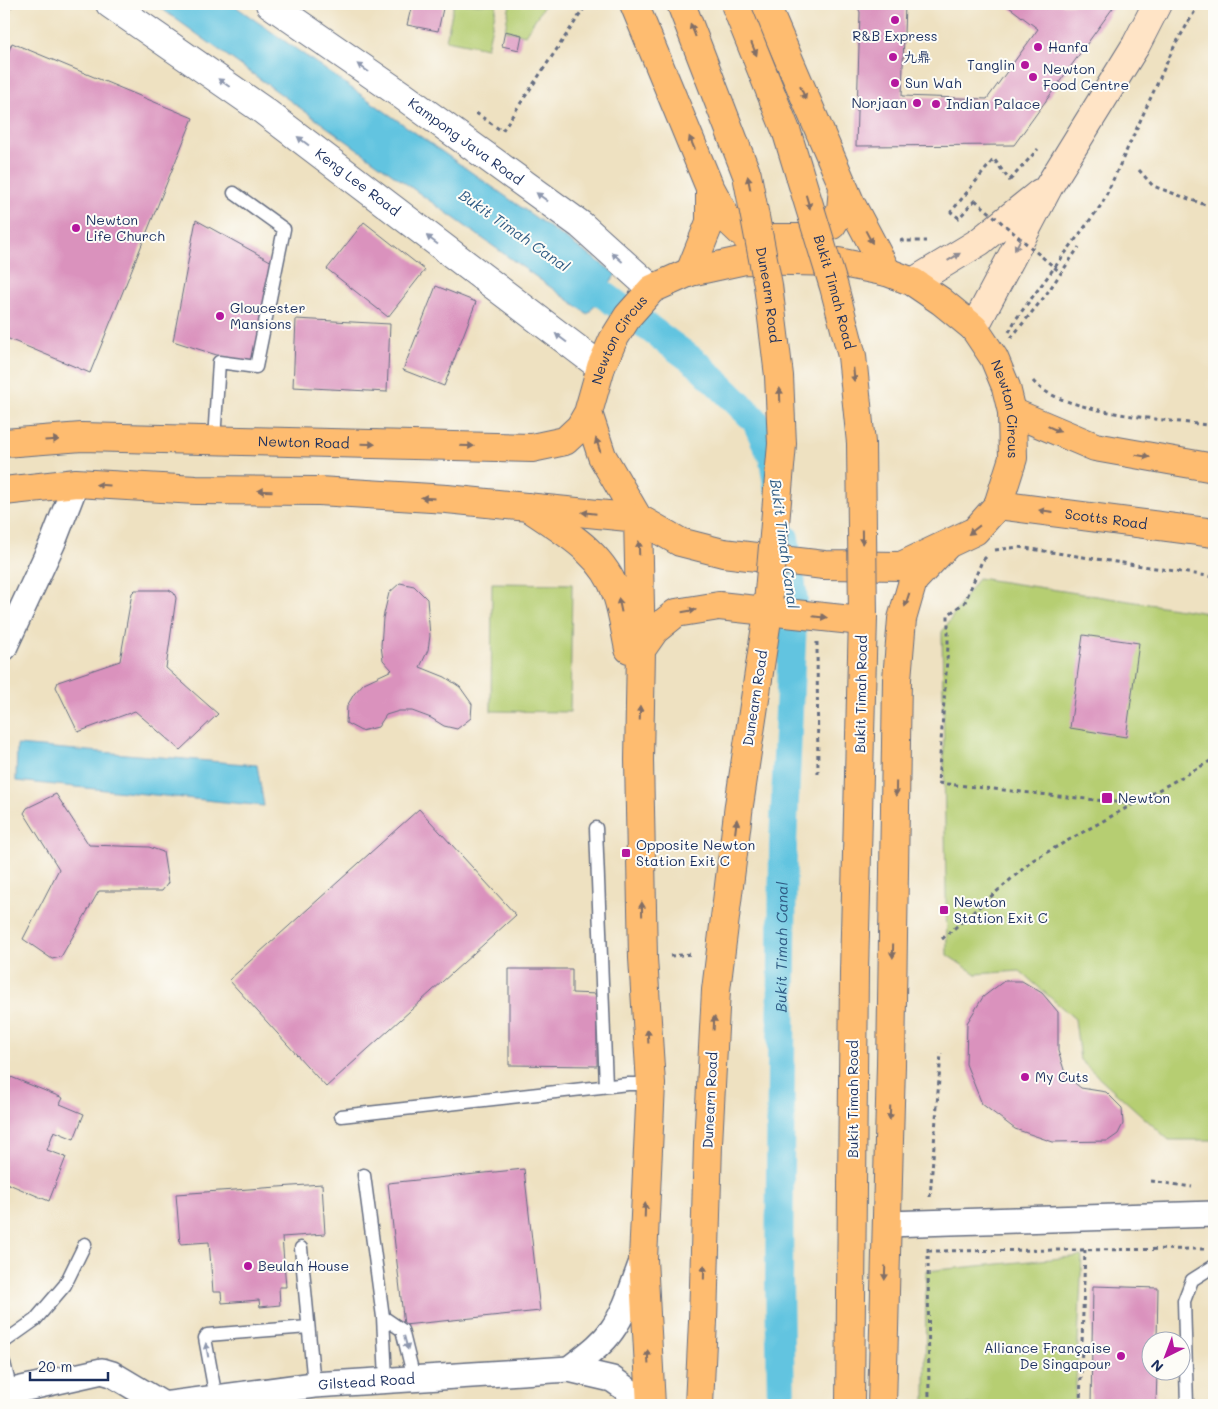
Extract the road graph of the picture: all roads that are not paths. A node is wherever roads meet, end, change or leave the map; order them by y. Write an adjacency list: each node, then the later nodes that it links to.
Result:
1 (110, 4): 17 (street, Keng Lee Road, one-way to 1)
2 (270, 4): 15 (street, Kampong Java Road, one-way to 2)
3 (634, 4): 10 (main road, one-way to 3)
4 (681, 4): 57 (main road, Dunearn Road, one-way to 4, bridge)
5 (735, 4): 58 (main road, Bukit Timah Road, one-way to 58, bridge)
6 (765, 4): 9 (main road, one-way to 9)
7 (1157, 4): 8 (main road)
8 (1049, 186): 14 (main road, one-way to 8); 16 (main road, one-way to 16)
9 (843, 187): 10 (main road); 13 (main road, one-way to 13)
10 (710, 188): 12 (main road)
11 (234, 193): 20 (lane)
12 (690, 272): 13 (main road, Newton Circus); 15 (main road, Newton Circus)
13 (887, 272): 14 (main road, Newton Circus)
14 (913, 282): 16 (main road, Newton Circus)
15 (649, 292): 17 (main road, Newton Circus)
16 (974, 328): 18 (main road, Newton Circus)
17 (601, 367): 19 (main road, Newton Circus)
18 (1012, 412): 22 (main road, one-way to 22); 25 (main road, Newton Circus)
19 (588, 413): 20 (main road, Newton Road, one-way to 19); 27 (main road, one-way to 19)
20 (214, 440): 21 (main road, Newton Road, one-way to 20)
21 (4, 443)
22 (1214, 468)
23 (76, 483): 24 (main road); 26 (main road, one-way to 23); 30 (street)
24 (4, 491)
25 (998, 505): 28 (main road, Scotts Road, one-way to 25); 29 (main road, Newton Circus, one-way to 29)
26 (528, 507): 27 (main road, one-way to 26); 31 (main road, one-way to 26)
27 (638, 518): 29 (main road, Newton Circus); 31 (main road, one-way to 27)
28 (1214, 533)
29 (944, 547): 32 (main road, one-way to 32)
30 (4, 648)
31 (641, 658): 32 (main road, one-way to 32, bridge); 34 (main road, one-way to 31)
32 (897, 679): 39 (main road, one-way to 39)
33 (596, 828): 35 (lane)
34 (651, 1084): 35 (lane); 42 (main road, one-way to 34)
35 (606, 1086): 36 (lane)
36 (341, 1116)
37 (364, 1175): 44 (lane)
38 (1214, 1214): 39 (street)
39 (887, 1224): 59 (main road, one-way to 59)
40 (85, 1244): 46 (lane)
41 (301, 1248): 45 (lane)
42 (643, 1259): 48 (street); 56 (main road, one-way to 42)
43 (1214, 1266): 60 (lane)
44 (383, 1317): 49 (lane, one-way to 49); 50 (lane)
45 (308, 1327): 51 (lane); 53 (lane, one-way to 45)
46 (4, 1342)
47 (4, 1363): 52 (lane)
48 (569, 1369): 49 (street, Gilstead Road); 55 (street, Gilstead Road)
49 (414, 1378): 50 (street, Gilstead Road)
50 (386, 1379): 51 (street, Gilstead Road)
51 (314, 1384): 53 (street, Gilstead Road)
52 (8, 1392): 54 (street, Gilstead Road)
53 (216, 1398): 54 (street, Gilstead Road)
54 (164, 1405)
55 (640, 1405)
56 (651, 1405)
57 (699, 1405)
58 (850, 1405)
59 (882, 1405)
60 (1187, 1405)

